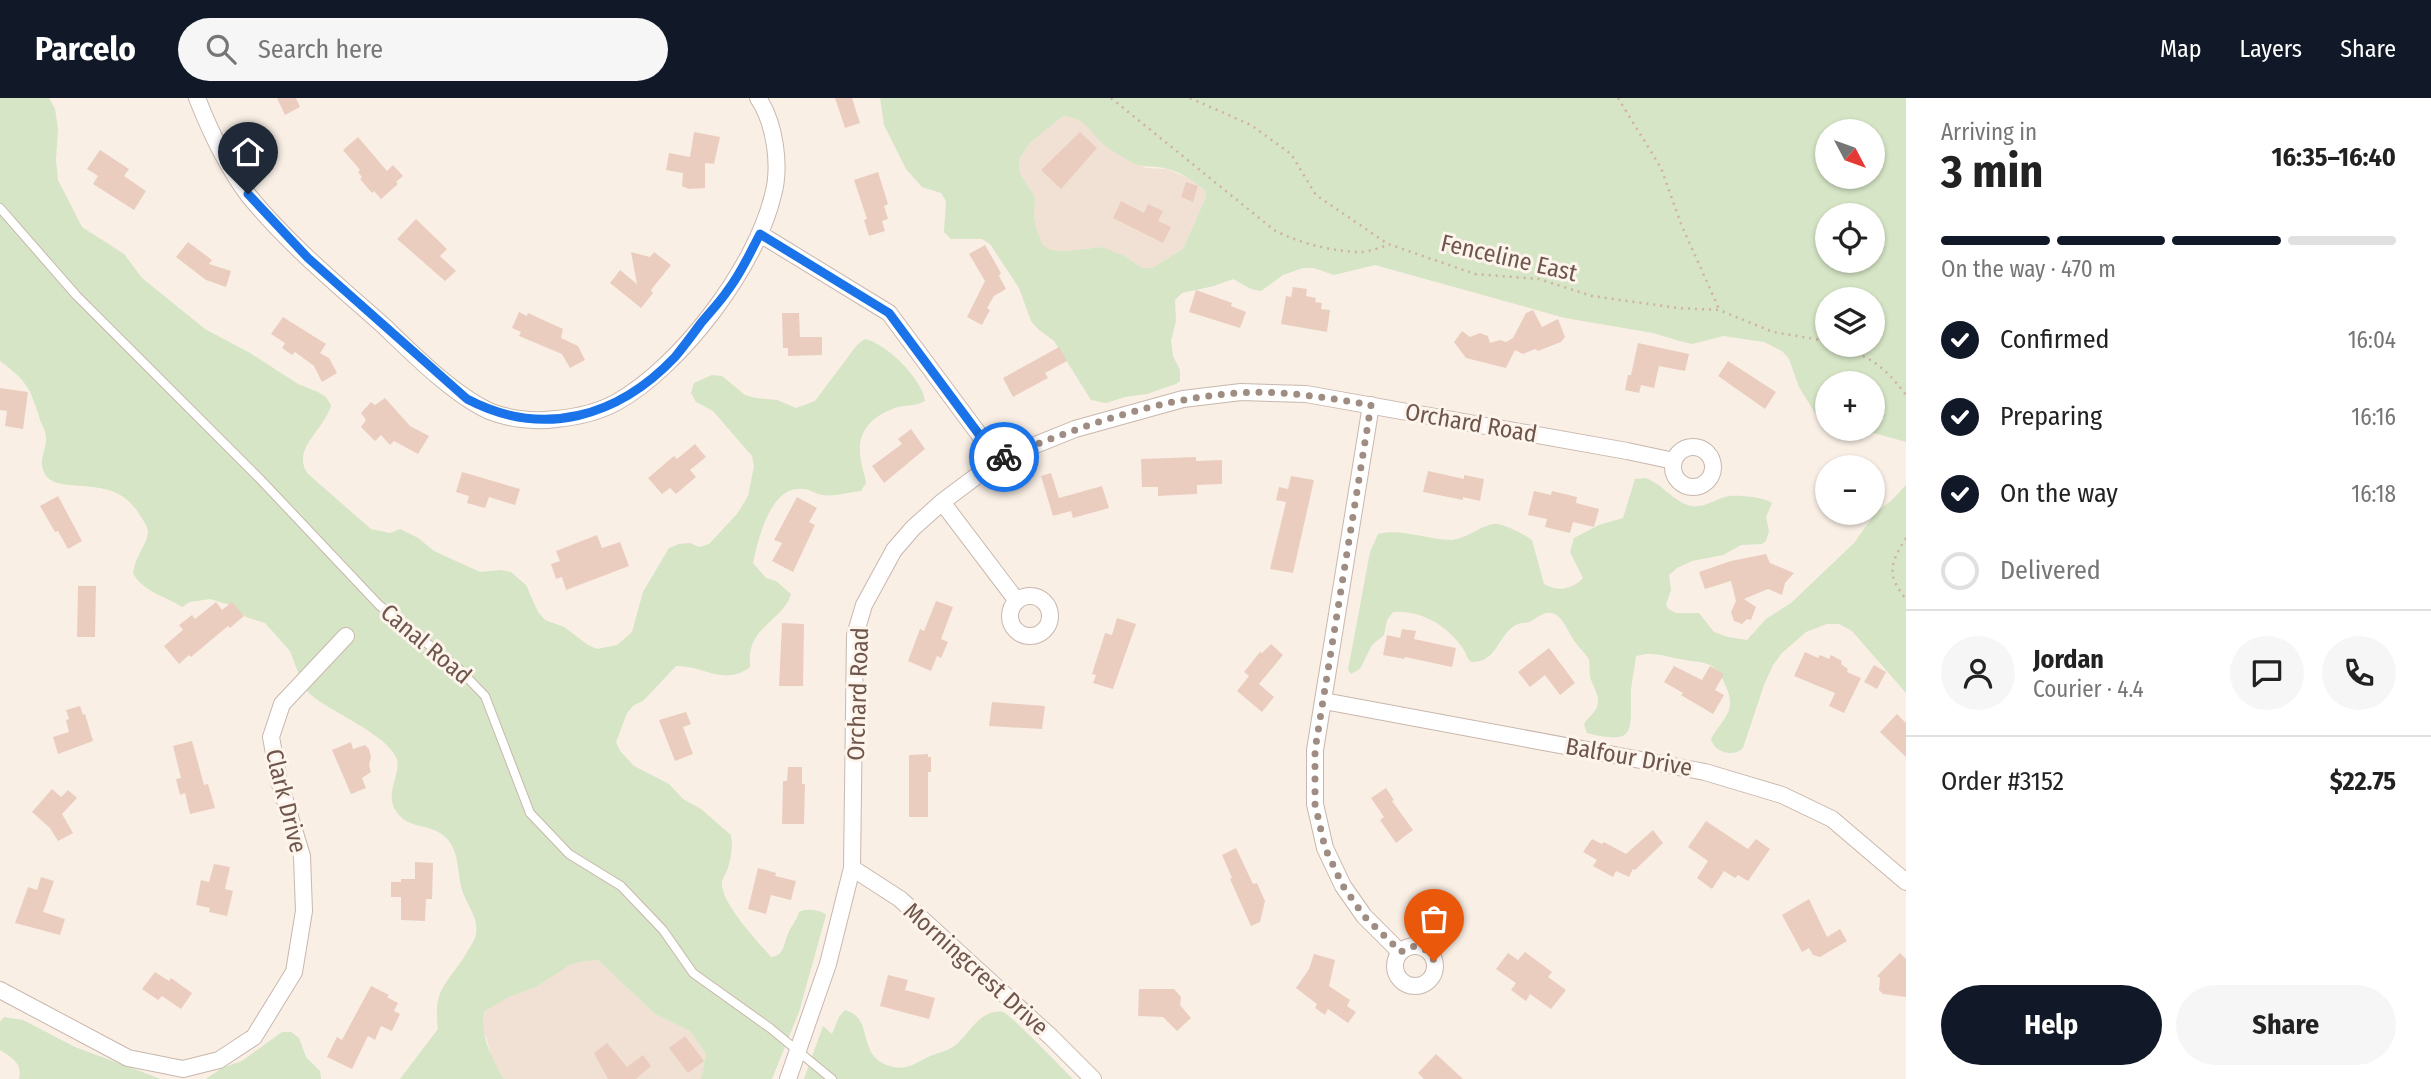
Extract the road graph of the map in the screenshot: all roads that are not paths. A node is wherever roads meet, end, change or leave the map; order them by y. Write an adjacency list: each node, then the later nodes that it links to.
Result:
1 (197, 98): 4 (street)
2 (758, 98): 4 (street)
3 (0, 208): 16 (lane, Canal Road)
4 (760, 234): 6 (street)
5 (1371, 405): 6 (street, Orchard Road); 7 (street, Orchard Road); 11 (street)
6 (998, 460): 8 (street, Orchard Road)
7 (1674, 461)
8 (942, 502): 9 (street); 12 (street, Orchard Road)
9 (1017, 601)
10 (346, 636): 15 (street, Clark Drive)
11 (1324, 701): 13 (street, Balfour Drive); 14 (street)
12 (852, 868): 16 (street, Orchard Road); 19 (street, Morningcrest Drive)
13 (1906, 882)
14 (1401, 952)
15 (0, 990)
16 (798, 1051): 17 (street, Orchard Road); 18 (lane, Canal Road)
17 (789, 1079)
18 (832, 1079)
19 (1093, 1079)

